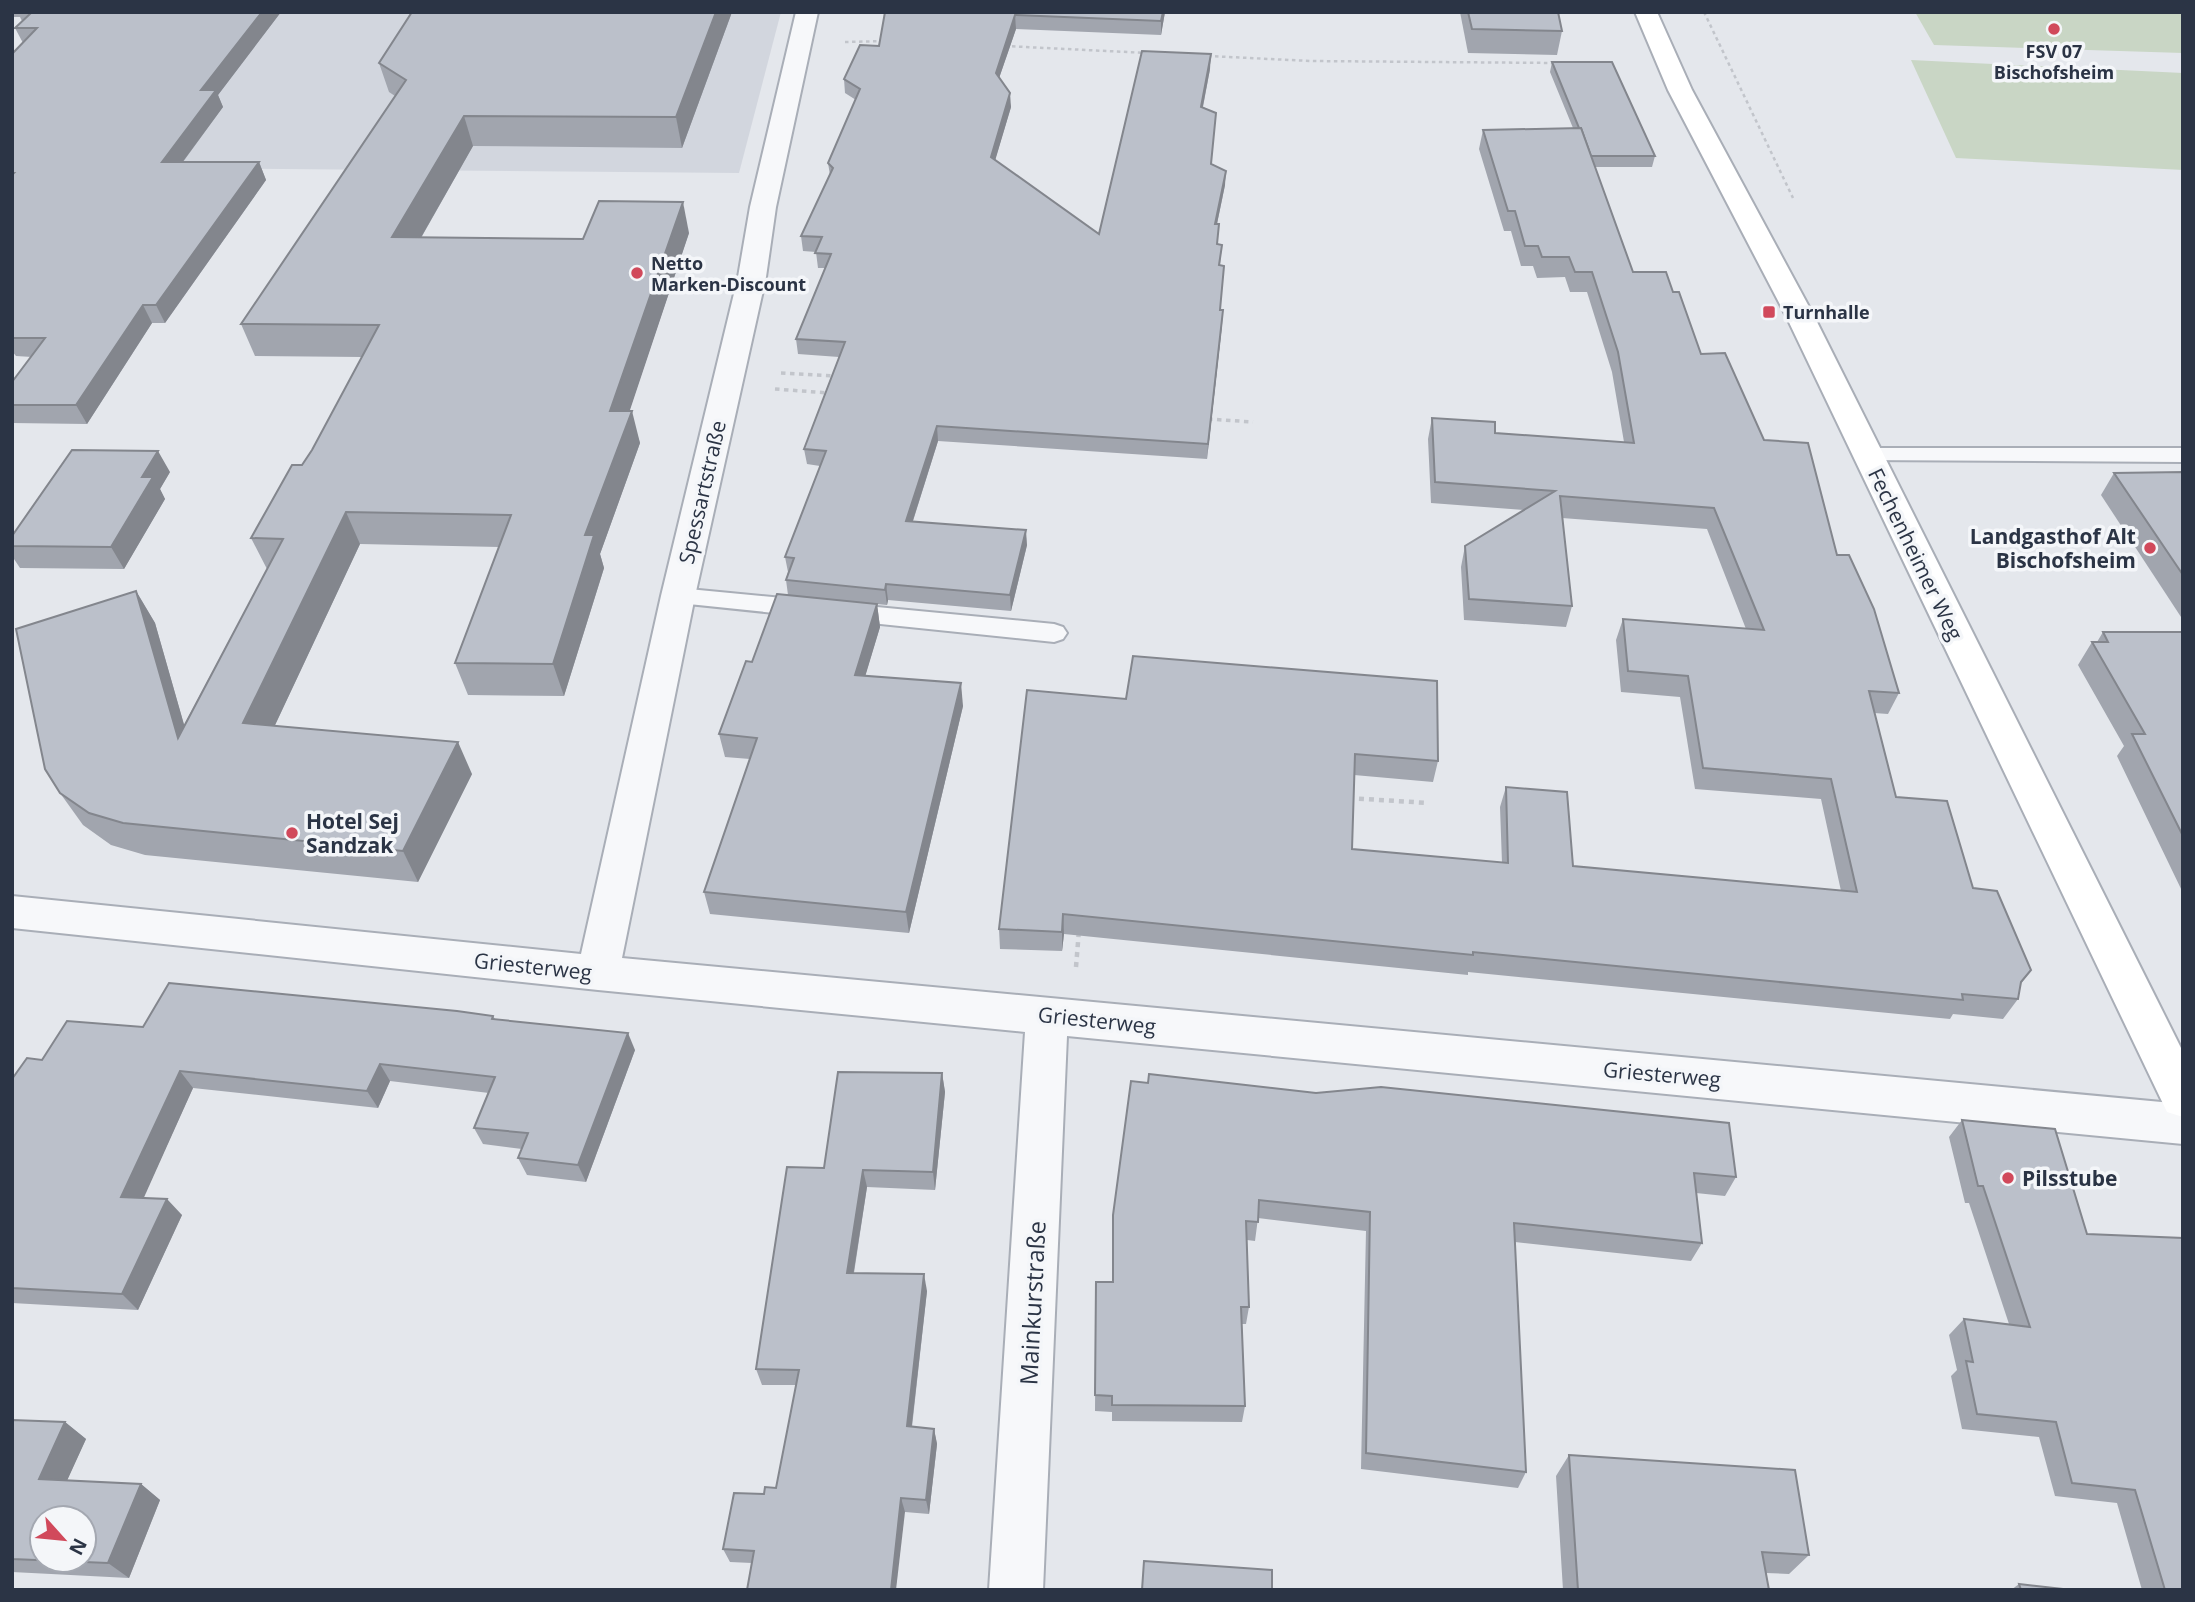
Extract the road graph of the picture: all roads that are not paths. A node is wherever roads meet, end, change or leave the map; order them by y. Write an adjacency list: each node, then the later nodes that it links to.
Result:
1 (807, 12): 5 (street, Spessartstraße)
2 (1646, 12): 4 (street, Fechenheimer Weg)
3 (2183, 454): 4 (lane)
4 (1868, 455): 10 (street, Fechenheimer Weg)
5 (678, 596): 6 (lane); 8 (street, Spessartstraße)
6 (1055, 633)
7 (12, 912): 8 (street, Griesterweg)
8 (598, 973): 9 (street, Griesterweg)
9 (1059, 1017): 11 (street, Griesterweg); 12 (street, Mainkurstraße)
10 (2183, 1098)
11 (2183, 1124)
12 (1016, 1590)

